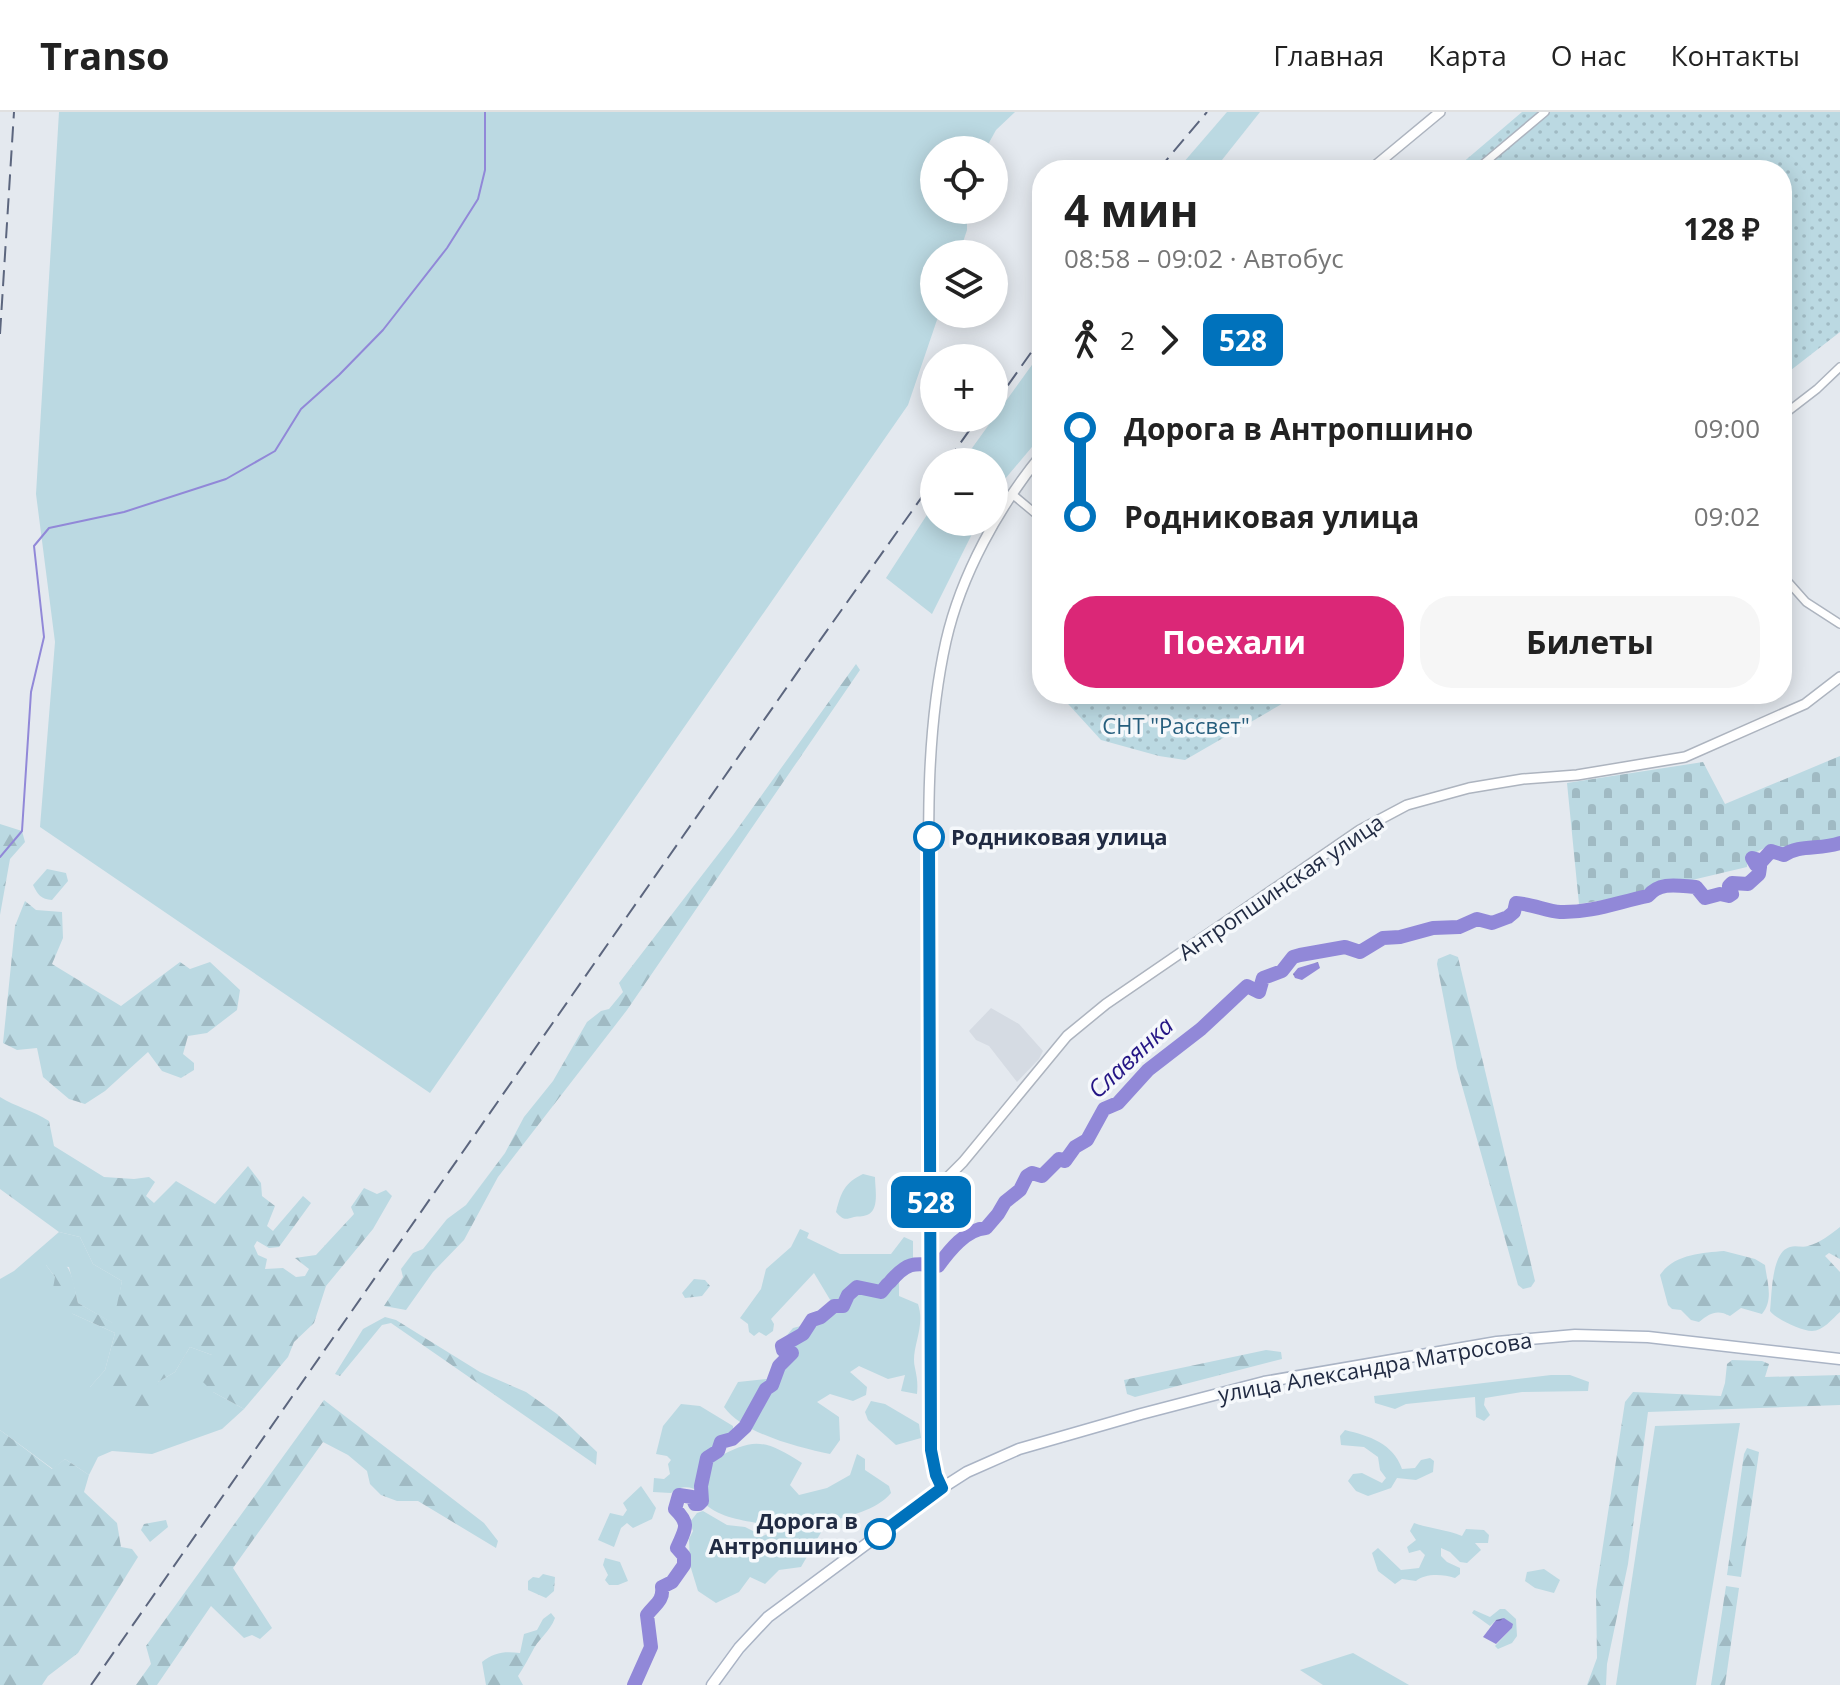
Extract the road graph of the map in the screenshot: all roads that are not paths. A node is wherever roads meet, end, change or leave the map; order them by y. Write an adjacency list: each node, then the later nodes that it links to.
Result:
1 (1440, 112): 3 (street)
2 (1545, 112): 4 (street)
3 (1382, 160)
4 (1488, 160)
5 (1840, 367): 6 (street)
6 (1792, 408)
7 (1032, 467): 8 (street)
8 (1012, 494): 9 (street); 13 (street)
9 (1032, 511)
10 (1792, 586): 11 (street)
11 (1840, 624)
12 (1840, 677): 13 (street, Антропшинская улица)
13 (931, 1184): 15 (street)
14 (1840, 1359): 15 (main road, улица Александра Матросова)
15 (942, 1488): 16 (main road, улица Александра Матросова)
16 (712, 1685)

